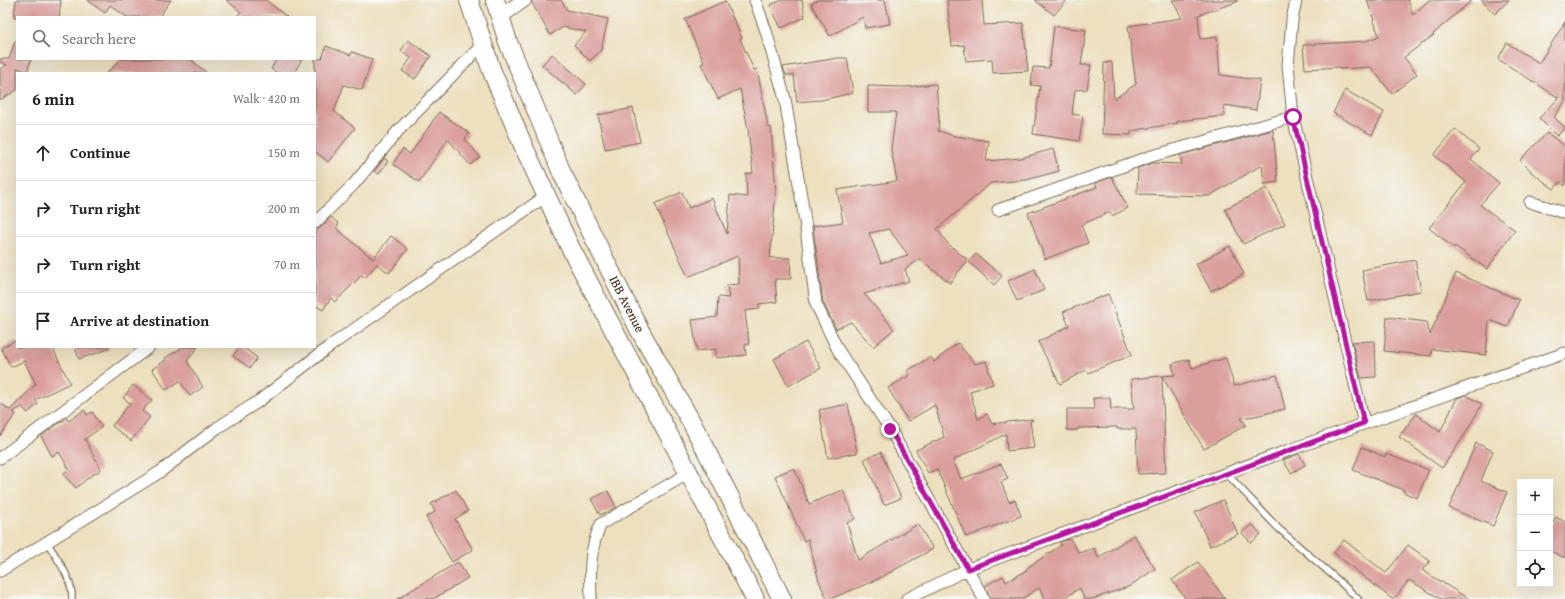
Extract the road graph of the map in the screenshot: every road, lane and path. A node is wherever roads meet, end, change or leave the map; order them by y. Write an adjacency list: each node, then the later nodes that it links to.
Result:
1 (470, 0): 7 (main road)
2 (495, 0): 6 (main road, IBB Avenue)
3 (524, 0): 6 (street)
4 (755, 0): 21 (street)
5 (1296, 0): 8 (street)
6 (500, 17): 26 (main road, IBB Avenue)
7 (483, 44): 9 (main road); 13 (street)
8 (1293, 117): 11 (street); 16 (street)
9 (546, 196): 18 (main road); 20 (street)
10 (1530, 202): 12 (street)
11 (998, 210)
12 (1565, 213)
13 (316, 222)
14 (148, 348): 17 (street)
15 (1565, 353): 16 (street)
16 (1364, 423): 19 (street)
17 (0, 458)
18 (689, 472): 24 (street); 25 (main road)
19 (1226, 473): 21 (street); 29 (lane)
20 (47, 542): 22 (street); 23 (lane)
21 (968, 569): 27 (street); 28 (street)
22 (0, 571)
23 (72, 599)
24 (591, 599)
25 (755, 599)
26 (782, 599)
27 (907, 599)
28 (984, 599)
29 (1358, 599)

